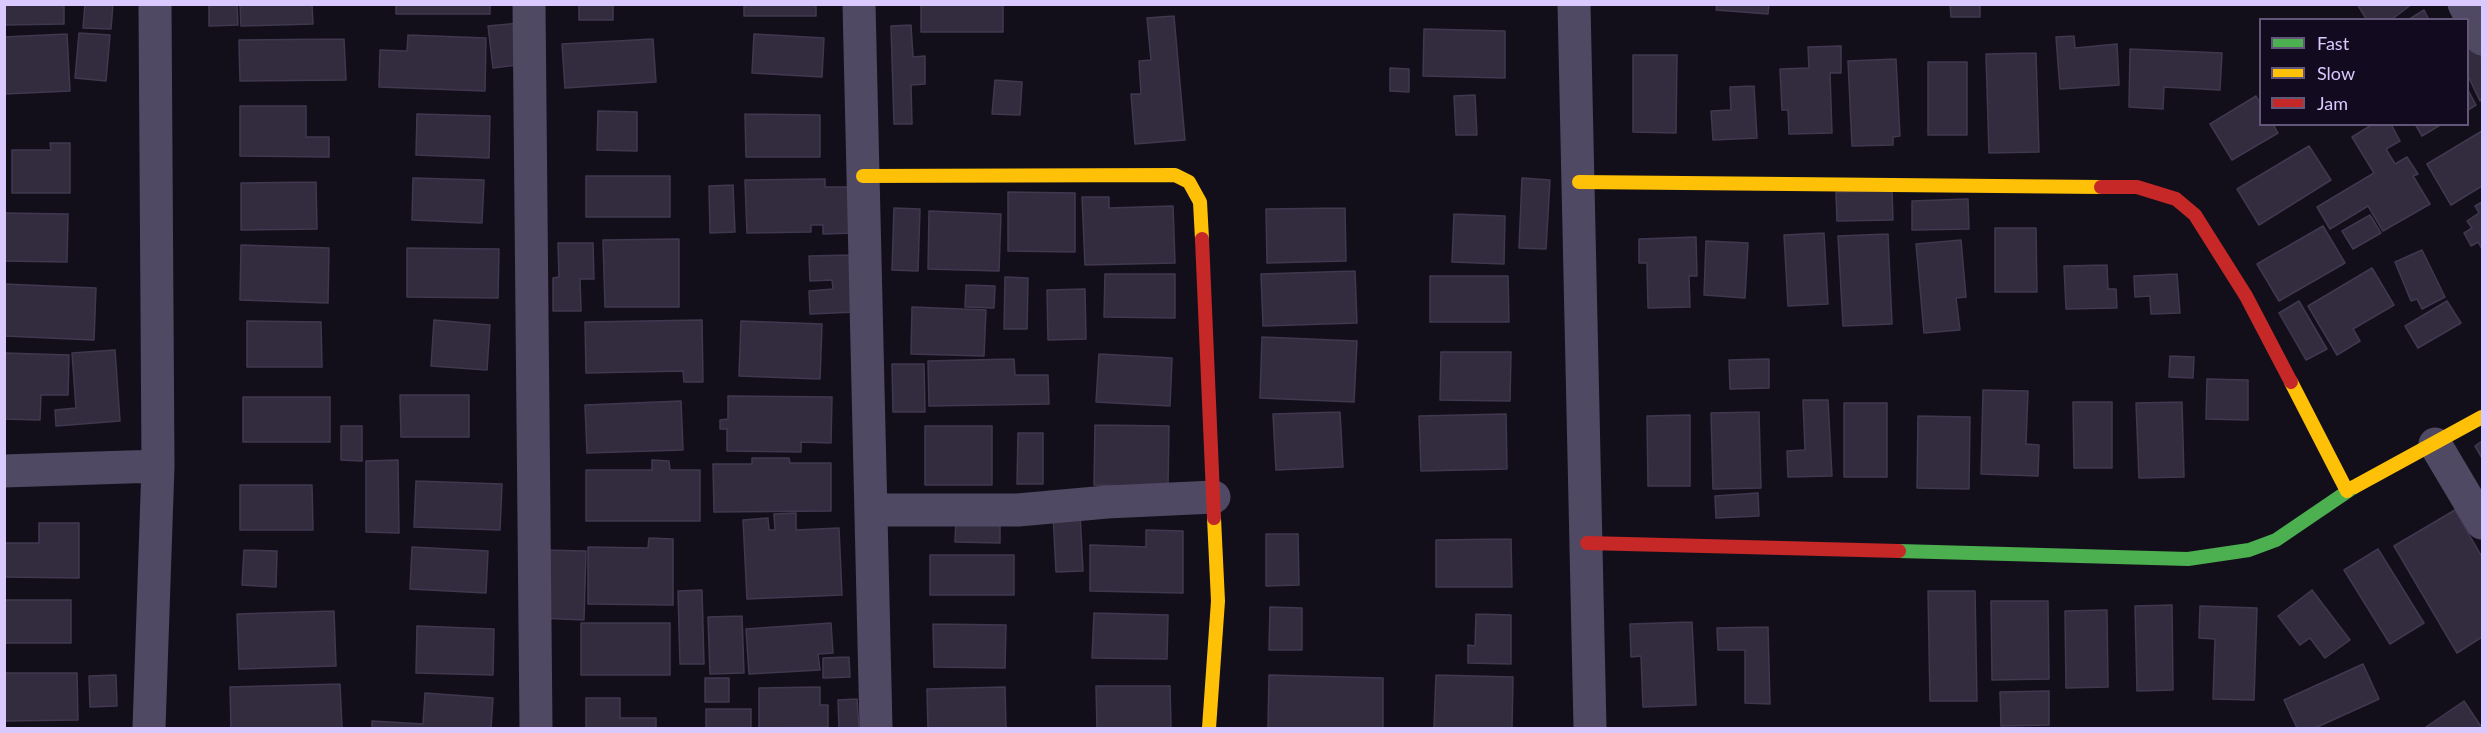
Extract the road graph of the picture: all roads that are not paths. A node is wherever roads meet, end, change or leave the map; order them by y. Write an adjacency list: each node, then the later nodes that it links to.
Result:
1 (154, 4): 11 (street)
2 (529, 4): 19 (street)
3 (859, 4): 7 (street)
4 (1574, 4): 8 (street)
5 (2464, 4): 6 (street)
6 (2482, 39)
7 (863, 176): 14 (street); 15 (street)
8 (1579, 182): 13 (street); 17 (street)
9 (2482, 417): 10 (street)
10 (2434, 444): 13 (street); 16 (street)
11 (158, 466): 12 (street); 18 (street)
12 (4, 471)
13 (2347, 491): 17 (street)
14 (1214, 497): 15 (street); 21 (street)
15 (871, 510): 20 (street)
16 (2482, 523)
17 (1587, 543): 22 (street)
18 (149, 729)
19 (536, 729)
20 (876, 729)
21 (1209, 729)
22 (1590, 729)

